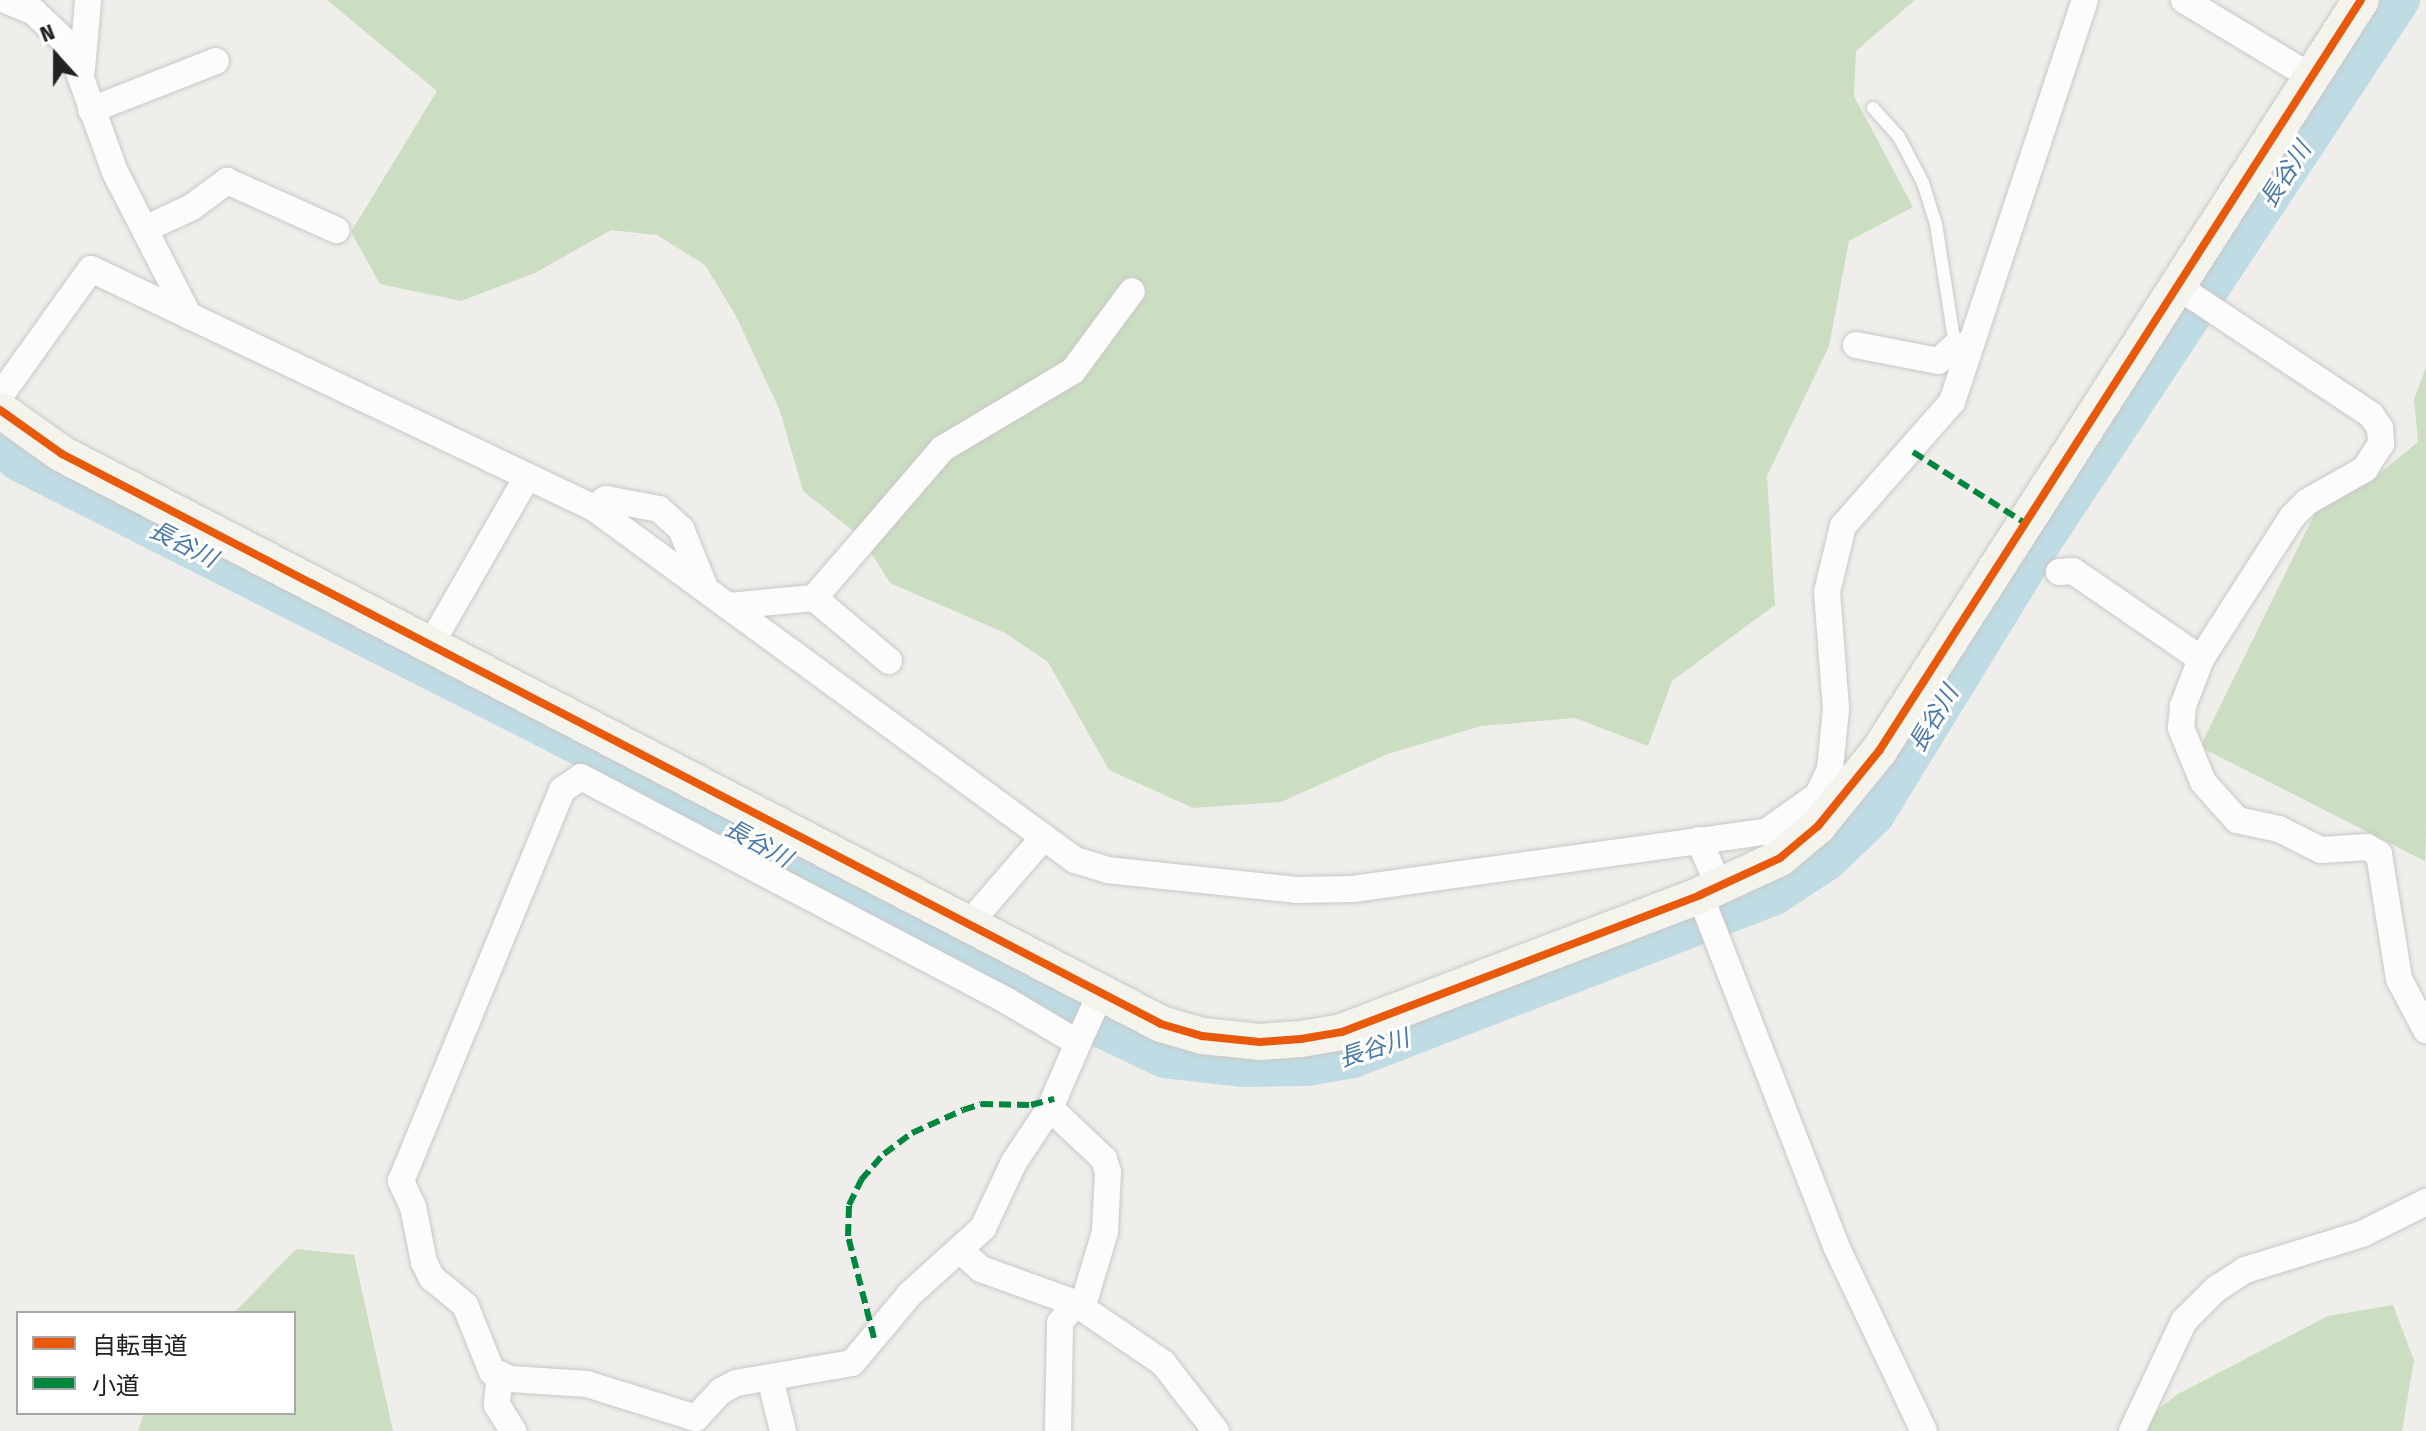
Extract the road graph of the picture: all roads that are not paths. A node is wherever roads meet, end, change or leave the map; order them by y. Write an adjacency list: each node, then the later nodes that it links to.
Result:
1 (5, 0): 8 (street)
2 (88, 0): 8 (street)
3 (2085, 0): 17 (street)
4 (2184, 0): 7 (street)
5 (2361, 0): 7 (street)
6 (216, 61): 10 (street)
7 (2311, 77): 13 (street)
8 (81, 81): 10 (street)
9 (1873, 108): 17 (lane)
10 (91, 110): 11 (street)
11 (147, 228): 12 (street); 15 (street)
12 (336, 230)
13 (2177, 286): 27 (street); 31 (street)
14 (1132, 291): 24 (street)
15 (189, 316): 18 (street); 20 (street)
16 (1856, 345): 17 (street)
17 (1963, 346): 30 (street)
18 (0, 396)
19 (0, 410): 26 (street)
20 (527, 477): 21 (street); 26 (street)
21 (594, 508): 23 (street); 23 (street)
22 (2059, 572): 27 (street)
23 (707, 590): 25 (street)
24 (814, 598): 25 (street); 28 (street)
25 (729, 606): 29 (street)
26 (431, 644): 32 (street)
27 (2201, 659): 34 (street)
28 (889, 661)
29 (1044, 837): 30 (street); 32 (street)
30 (1699, 840): 31 (street)
31 (1709, 890): 33 (street); 46 (street)
32 (968, 925): 33 (street)
33 (1100, 995): 35 (street)
34 (2426, 1030)
35 (1078, 1043): 36 (street); 40 (street)
36 (1050, 1108): 38 (street); 39 (street)
37 (2426, 1202): 47 (street)
38 (961, 1251): 39 (street); 41 (street)
39 (1079, 1305): 44 (street); 45 (street)
40 (500, 1374): 41 (street); 42 (street)
41 (770, 1378): 43 (street)
42 (513, 1431)
43 (783, 1431)
44 (1058, 1431)
45 (1216, 1431)
46 (1924, 1431)
47 (2132, 1431)

